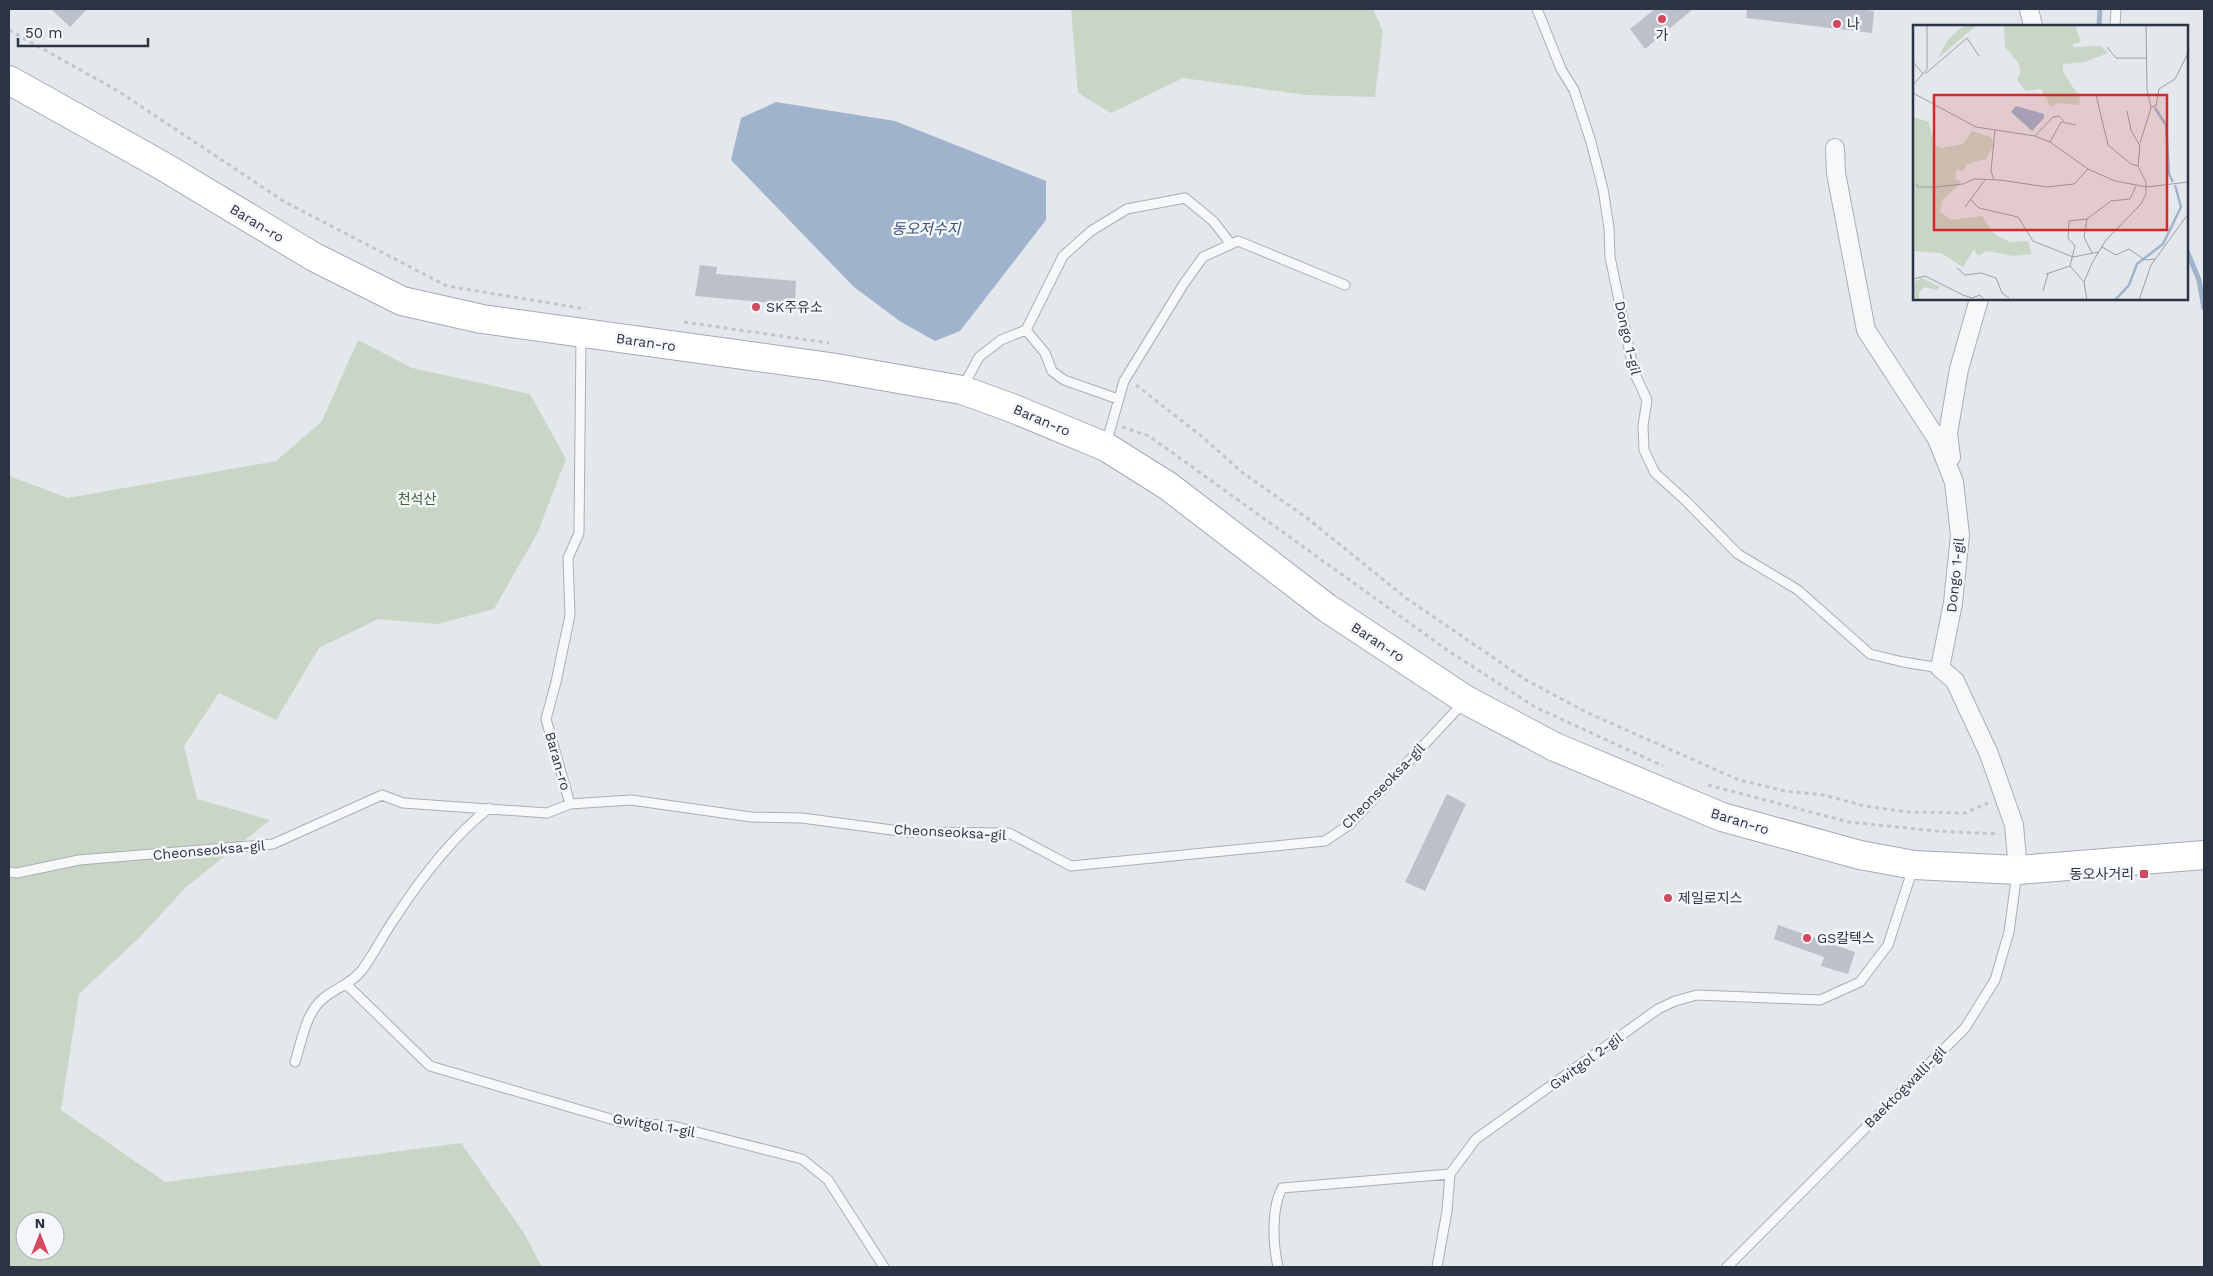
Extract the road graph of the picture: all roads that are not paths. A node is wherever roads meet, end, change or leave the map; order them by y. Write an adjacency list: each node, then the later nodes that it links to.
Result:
1 (1537, 9): 17 (lane, Dongo 1-gil)
2 (2029, 9): 4 (street)
3 (2116, 9): 5 (lane)
4 (2033, 25)
5 (2115, 25)
6 (9, 80): 11 (main road, Baran-ro)
7 (1835, 148): 16 (street, Dongo 1-gil)
8 (1230, 244): 9 (lane); 12 (lane); 14 (lane)
9 (1345, 286)
10 (1978, 300): 16 (street)
11 (586, 321): 13 (main road, Baran-ro); 19 (lane, Baran-ro)
12 (1026, 330): 13 (lane); 14 (lane)
13 (962, 390): 15 (main road, Baran-ro)
14 (1118, 399): 15 (lane)
15 (1109, 435): 18 (main road, Baran-ro)
16 (1954, 482): 17 (street, Dongo 1-gil)
17 (1940, 668): 23 (street)
18 (1466, 700): 19 (lane, Cheonseoksa-gil); 22 (main road, Baran-ro)
19 (570, 804): 20 (lane, Cheonseoksa-gil)
20 (489, 808): 24 (lane, Cheonseoksa-gil); 25 (lane)
21 (2204, 855): 23 (main road, Baran-ro)
22 (1914, 865): 23 (main road, Baran-ro); 27 (lane, Gwitgol 2-gil)
23 (2018, 870): 31 (lane, Baektogwalli-gil)
24 (9, 872)
25 (347, 985): 26 (lane); 28 (lane, Gwitgol 1-gil)
26 (295, 1062)
27 (1450, 1174): 29 (lane); 30 (lane)
28 (884, 1267)
29 (1278, 1267)
30 (1437, 1267)
31 (1727, 1267)

